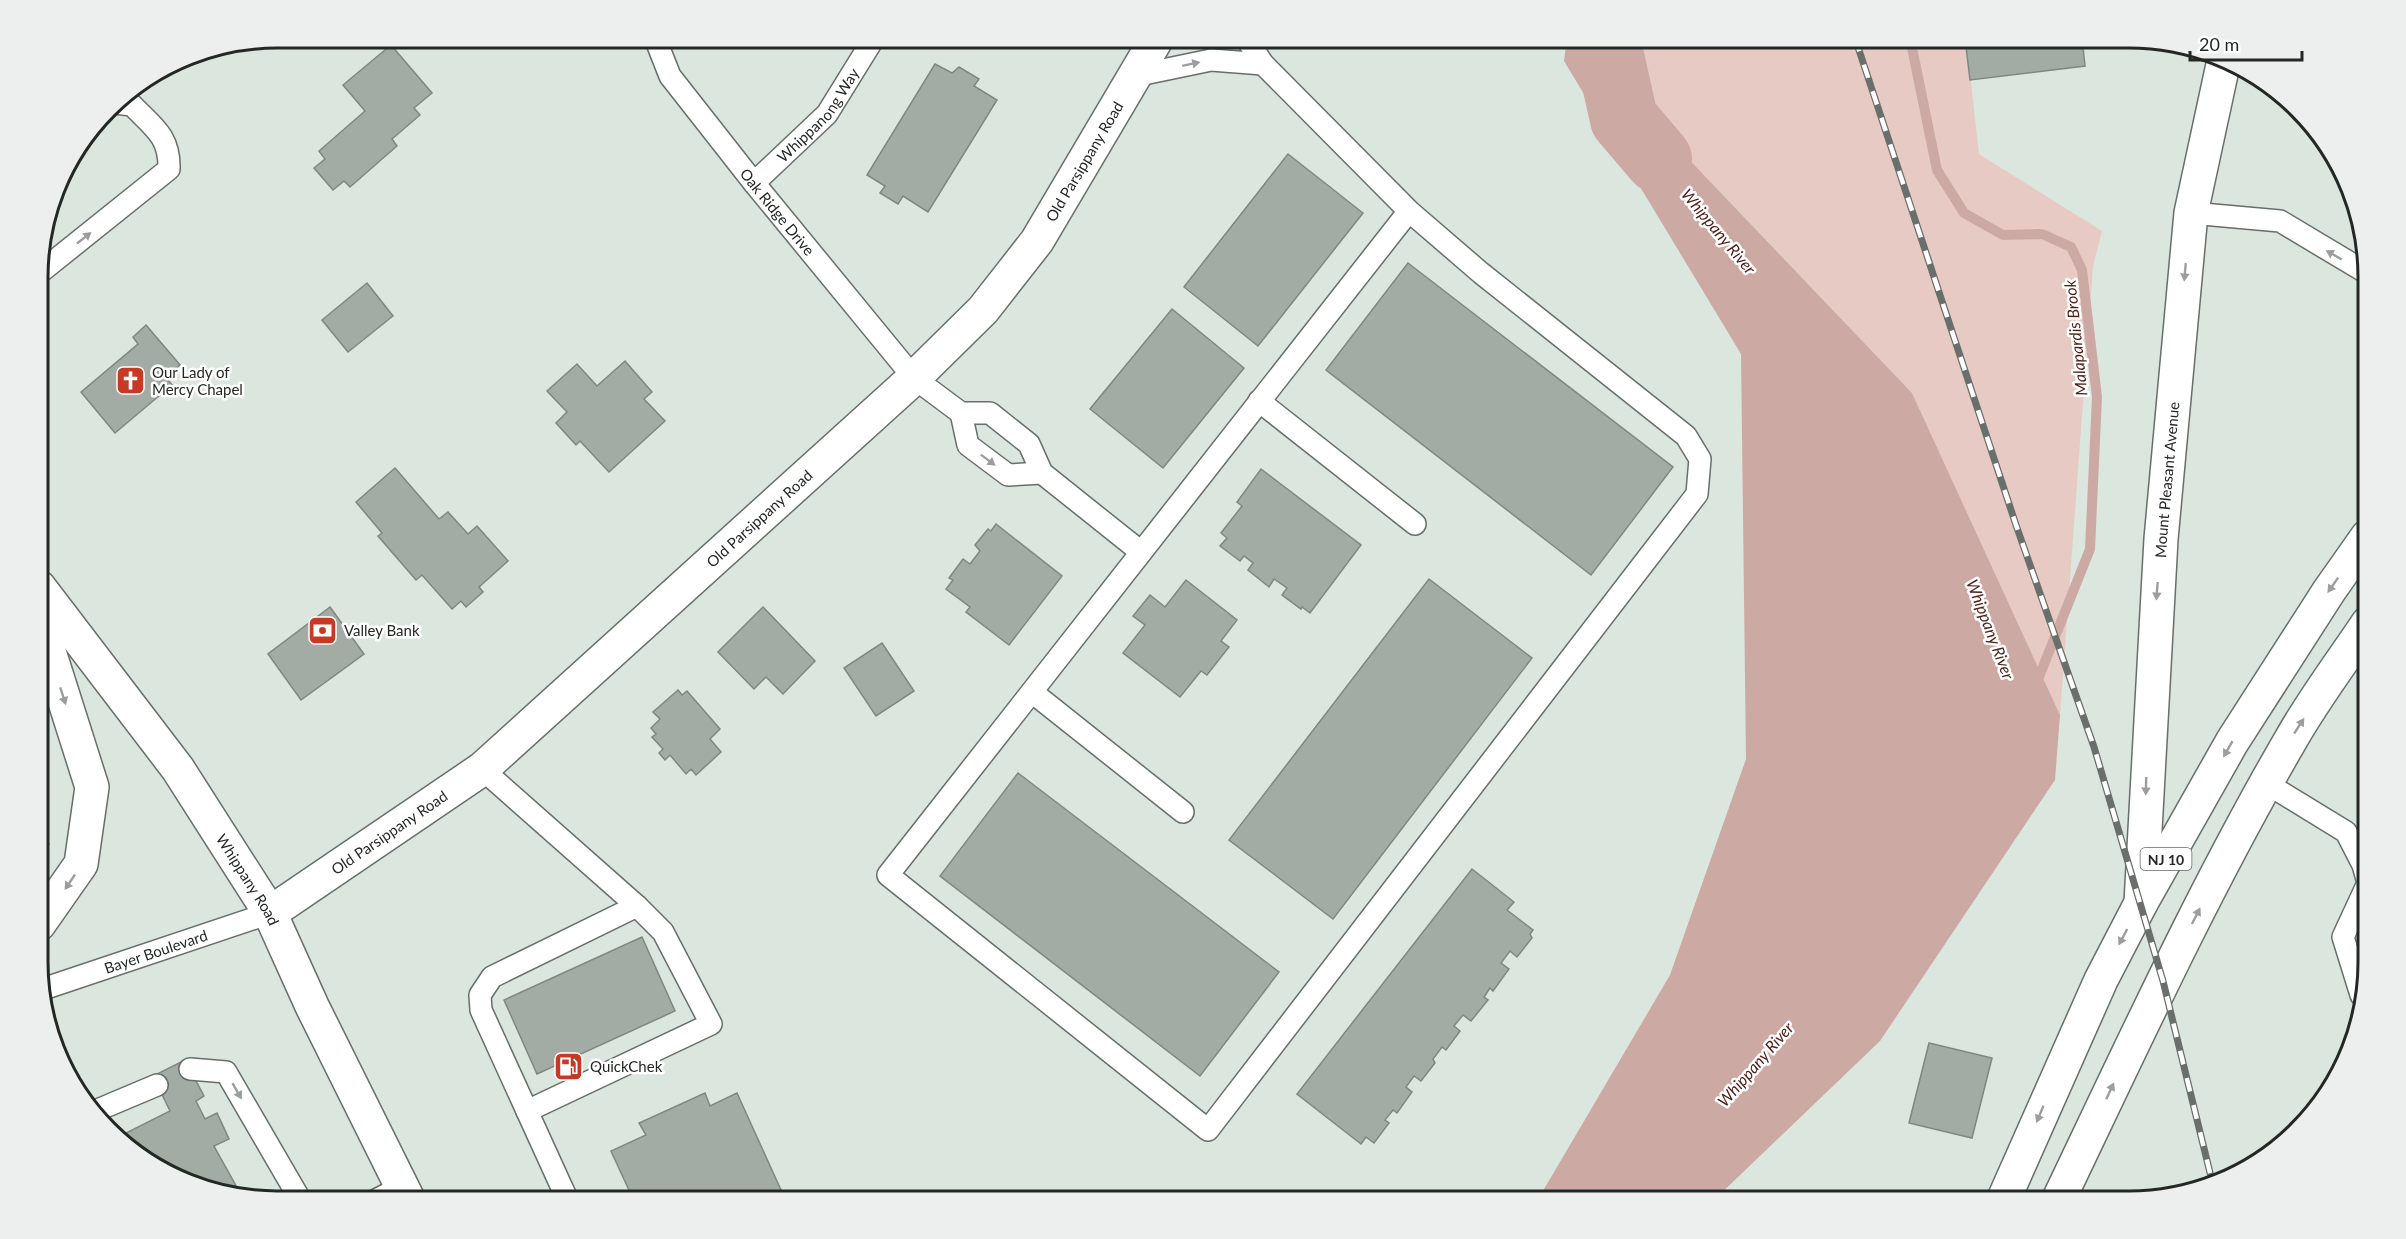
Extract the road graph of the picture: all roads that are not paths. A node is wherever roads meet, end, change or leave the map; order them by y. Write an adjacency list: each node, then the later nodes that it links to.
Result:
1 (659, 48): 9 (lane, Oak Ridge Drive)
2 (868, 48): 9 (lane, Whippanong Way)
3 (1151, 48): 7 (main road, Old Parsippany Road)
4 (1253, 48): 5 (lane)
5 (1263, 64): 7 (lane, one-way to 5); 10 (lane)
6 (2222, 68): 11 (main road, Mount Pleasant Avenue)
7 (1134, 76): 14 (main road, Old Parsippany Road)
8 (127, 104): 12 (lane, one-way to 8)
9 (754, 183): 14 (lane, Oak Ridge Drive)
10 (1409, 211): 15 (lane); 24 (lane)
11 (2191, 213): 13 (lane, one-way to 11); 29 (main road, Mount Pleasant Avenue, one-way to 29)
12 (48, 266)
13 (2358, 268)
14 (914, 378): 16 (lane, Oak Ridge Drive); 25 (main road, Old Parsippany Road)
15 (1259, 401): 18 (lane); 20 (lane)
16 (961, 413): 17 (lane); 17 (lane, one-way to 17)
17 (1042, 473): 20 (lane)
18 (1415, 524)
19 (2358, 550): 29 (main road, NJ 10, one-way to 29)
20 (1141, 552): 24 (lane)
21 (48, 599): 33 (main road, Whippany Road)
22 (2358, 637): 26 (main road, one-way to 22)
23 (48, 648): 32 (main road, one-way to 32)
24 (1032, 692): 27 (lane)
25 (482, 769): 31 (lane); 33 (main road, Old Parsippany Road)
26 (2266, 783): 28 (lane); 44 (main road, one-way to 26)
27 (1183, 812)
28 (2358, 855)
29 (2141, 903): 43 (main road, NJ 10, one-way to 43)
30 (2358, 905): 34 (lane)
31 (637, 906): 39 (lane); 39 (lane)
32 (48, 911)
33 (270, 913): 35 (lane, Bayer Boulevard); 41 (main road, Whippany Road)
34 (2357, 983)
35 (49, 987)
36 (190, 1069): 40 (lane, one-way to 40)
37 (157, 1085): 38 (lane)
38 (101, 1109)
39 (527, 1111): 42 (lane)
40 (295, 1191)
41 (392, 1191)
42 (563, 1191)
43 (2006, 1191)
44 (2063, 1191)

